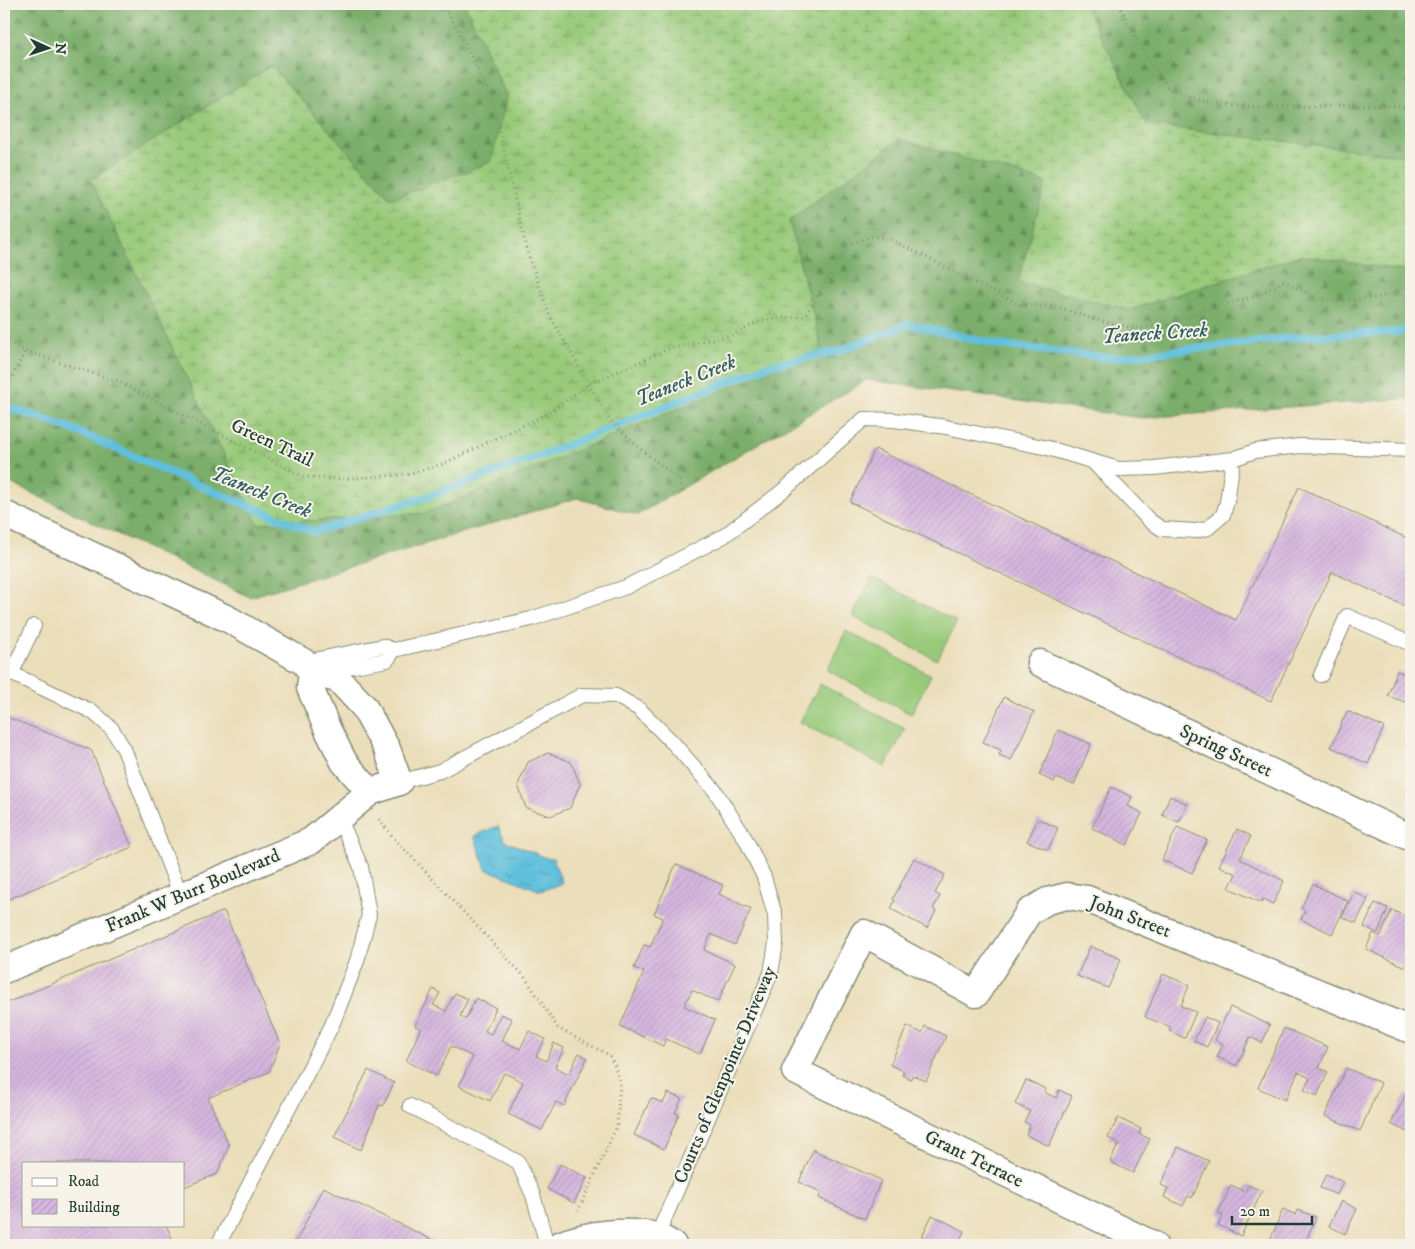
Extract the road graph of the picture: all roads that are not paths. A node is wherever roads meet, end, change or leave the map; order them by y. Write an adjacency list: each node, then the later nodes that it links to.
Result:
1 (1411, 450): 2 (lane)
2 (1232, 459): 3 (lane); 3 (lane)
3 (1092, 461): 8 (lane)
4 (4, 514): 8 (street)
5 (34, 626): 9 (lane)
6 (1411, 644): 10 (lane)
7 (1040, 663): 14 (street, Spring Street)
8 (308, 668): 11 (street); 12 (street)
9 (7, 672): 15 (lane)
10 (1321, 675)
11 (399, 782): 12 (street, Frank W Burr Boulevard); 20 (lane, Courts of Glenpointe Driveway)
12 (366, 795): 13 (street, Frank W Burr Boulevard)
13 (339, 817): 15 (street, Frank W Burr Boulevard); 22 (lane)
14 (1411, 838)
15 (181, 896): 16 (street, Frank W Burr Boulevard)
16 (4, 970)
17 (1411, 1030): 18 (street, John Street)
18 (795, 1071): 24 (street, Grant Terrace)
19 (410, 1106): 23 (lane)
20 (665, 1241): 21 (street, Courts of Glenpointe Driveway)
21 (566, 1243)
22 (218, 1245)
23 (547, 1245)
24 (1154, 1245)

